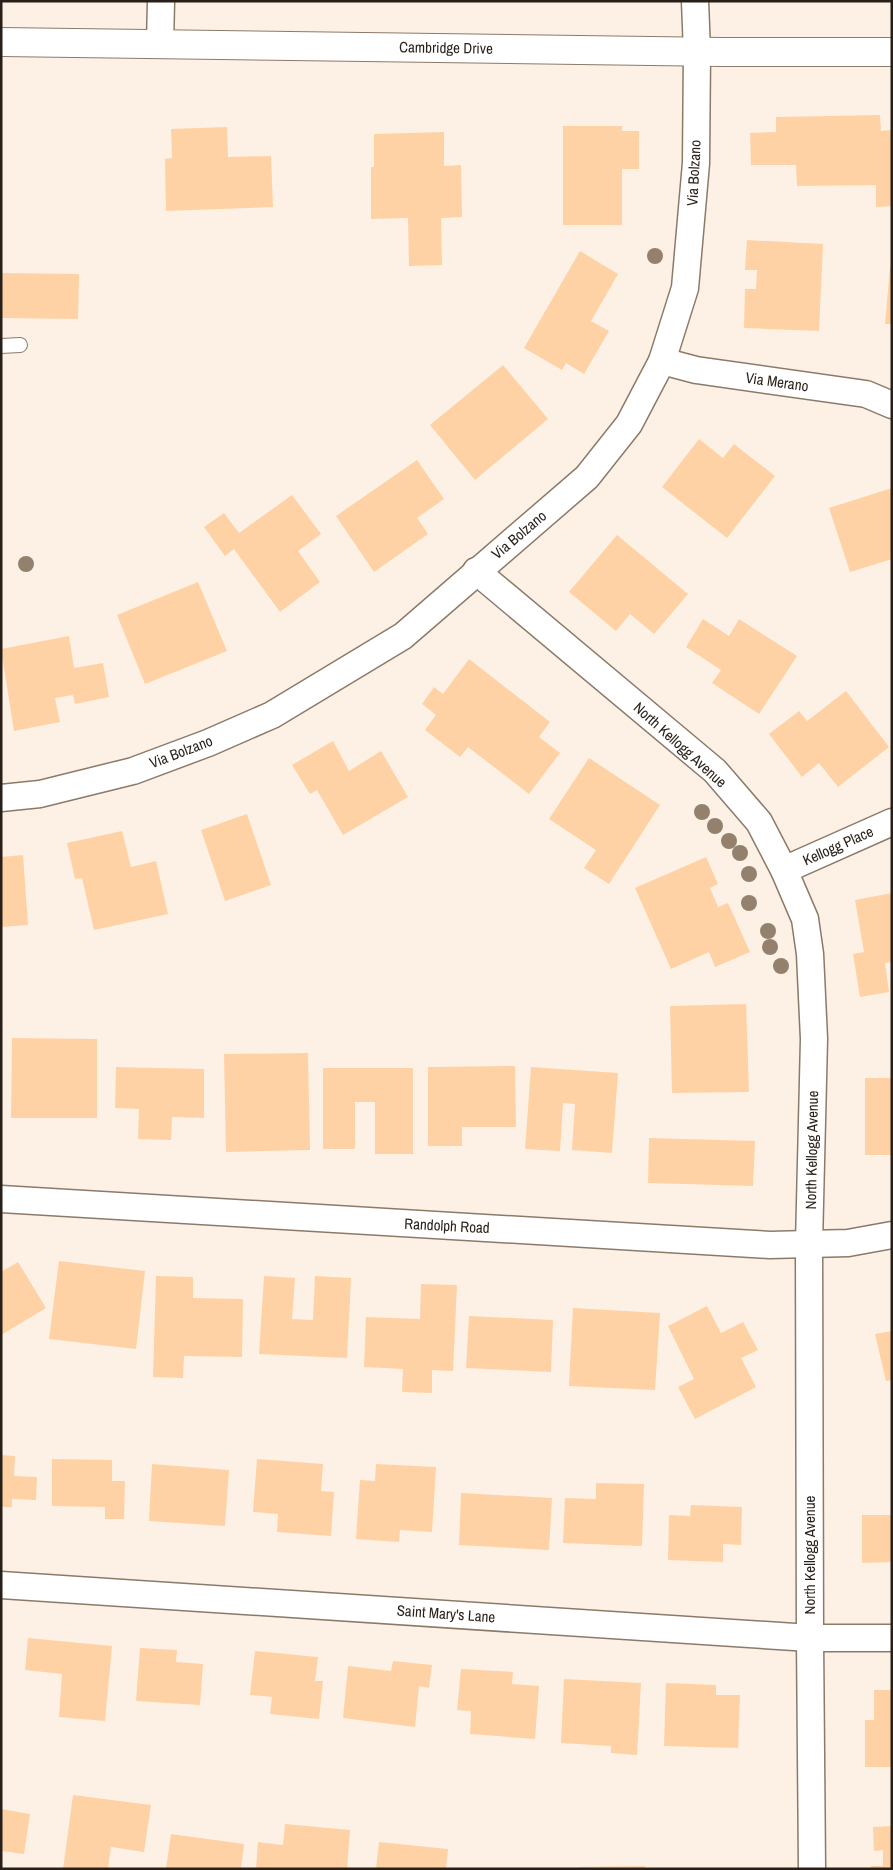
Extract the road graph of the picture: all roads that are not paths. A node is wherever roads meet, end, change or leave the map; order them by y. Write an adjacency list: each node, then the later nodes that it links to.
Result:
1 (161, 1): 4 (street)
2 (695, 1): 5 (street, Via Bolzano)
3 (1, 42): 4 (street, Cambridge Drive)
4 (160, 44): 5 (street, Cambridge Drive)
5 (697, 52): 6 (street, Cambridge Drive); 9 (street, Via Bolzano)
6 (892, 52)
7 (20, 345): 8 (lane)
8 (1, 346)
9 (662, 361): 10 (street, Via Merano); 11 (street, Via Bolzano)
10 (892, 405)
11 (476, 571): 12 (street, Via Bolzano); 14 (street, North Kellogg Avenue)
12 (1, 798)
13 (892, 822): 14 (street, Kellogg Place)
14 (784, 870): 17 (street, North Kellogg Avenue)
15 (1, 1199): 17 (street, Randolph Road)
16 (892, 1235): 17 (street, Randolph Road)
17 (809, 1244): 19 (street, North Kellogg Avenue)
18 (1, 1586): 19 (street, Saint Mary's Lane)
19 (810, 1638): 20 (street, Saint Mary's Lane); 21 (street, North Kellogg Avenue)
20 (892, 1638)
21 (812, 1869)

